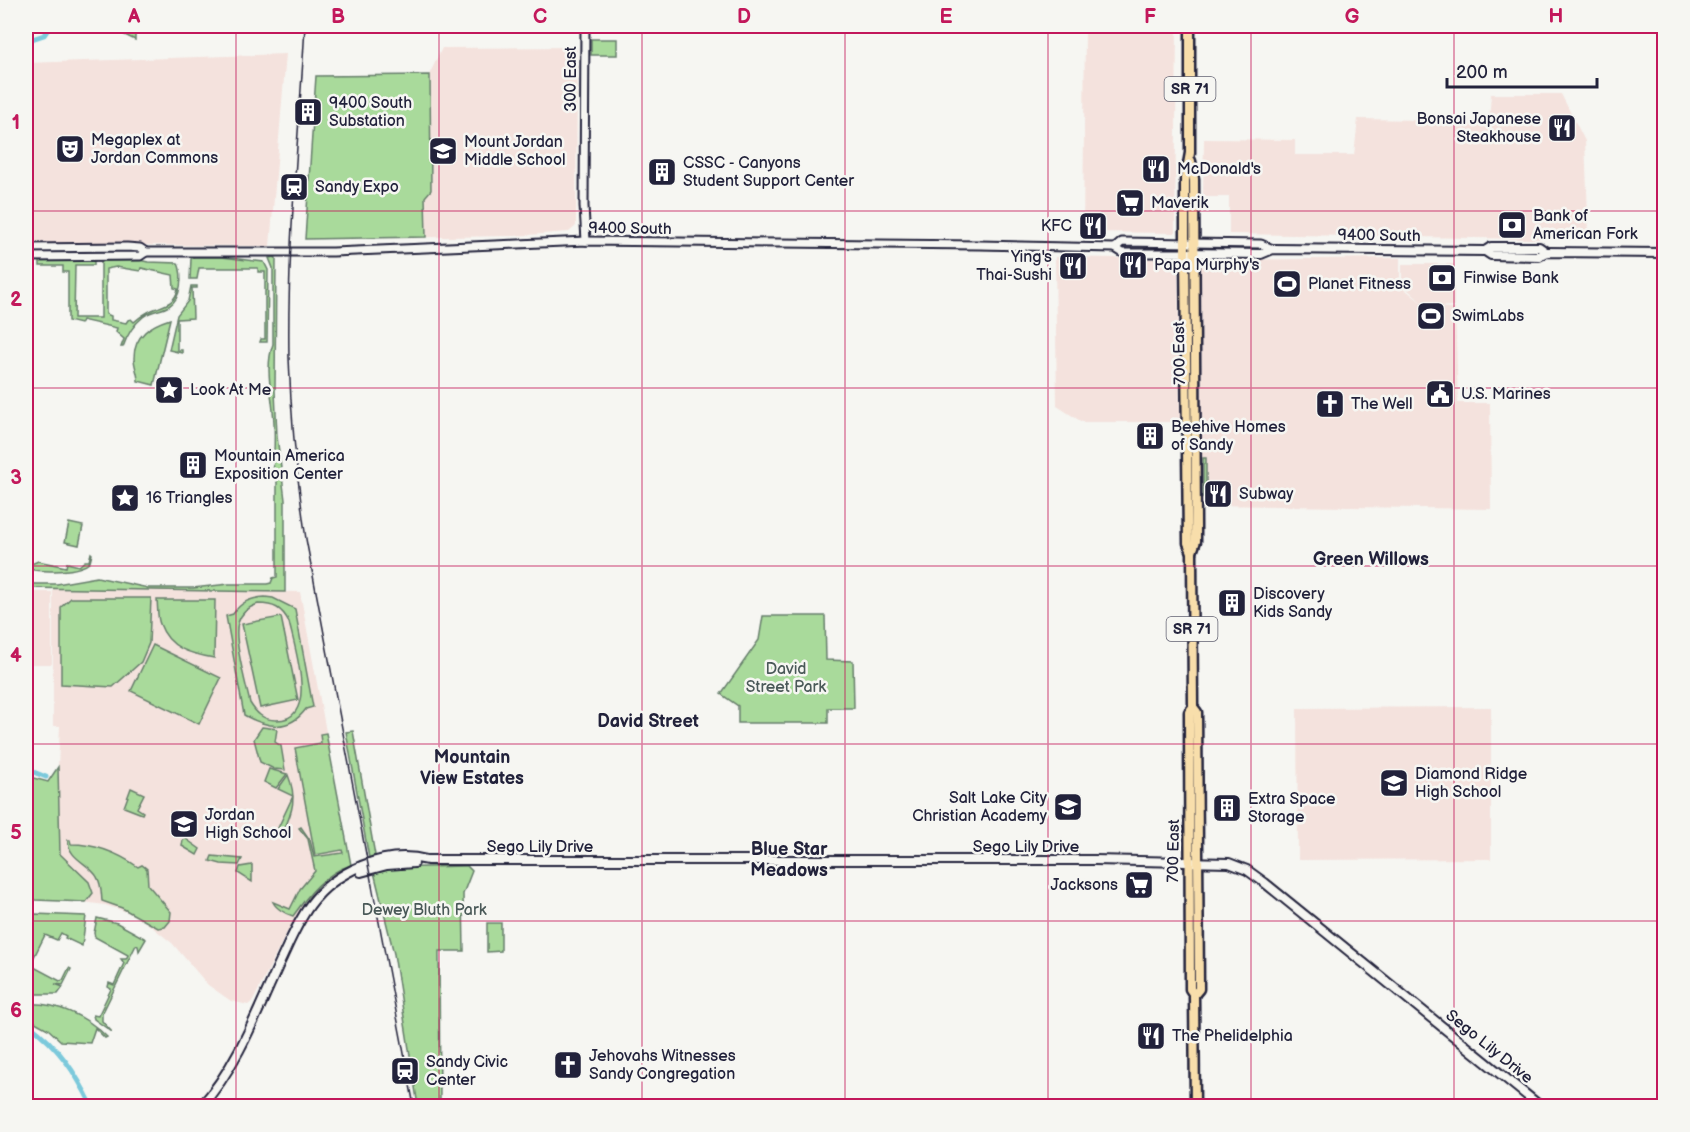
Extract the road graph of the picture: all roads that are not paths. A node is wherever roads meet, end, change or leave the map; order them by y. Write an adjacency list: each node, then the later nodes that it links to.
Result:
1 (585, 26): 4 (street, 300 East)
2 (1190, 26): 3 (main road, 700 East / SR 71)
3 (1190, 153): 5 (main road, 700 East / SR 71); 6 (main road, 700 East / SR 71)
4 (586, 241): 8 (street, 9400 South); 10 (street, 9400 South)
5 (1185, 243): 6 (street, 9400 South); 8 (street, 9400 South); 12 (main road, 700 East / SR 71)
6 (1195, 243): 9 (street, 9400 South); 13 (main road, 700 East / SR 71)
7 (26, 248): 10 (street, 9400 South)
8 (1115, 248): 12 (street, 9400 South)
9 (1273, 249): 11 (main road, 9400 South); 13 (main road, 9400 South)
10 (146, 252): 14 (street, 9400 South)
11 (1665, 253)
12 (1185, 254): 13 (main road, 9400 South); 15 (main road, 700 East / SR 71)
13 (1195, 254): 15 (main road, 700 East / SR 71)
14 (26, 257)
15 (1192, 552): 16 (main road, 700 East / SR 71)
16 (1193, 861): 17 (main road, Sego Lily Drive); 18 (main road, 700 East / SR 71); 19 (main road, Sego Lily Drive)
17 (201, 1107)
18 (1195, 1107)
19 (1540, 1107)

